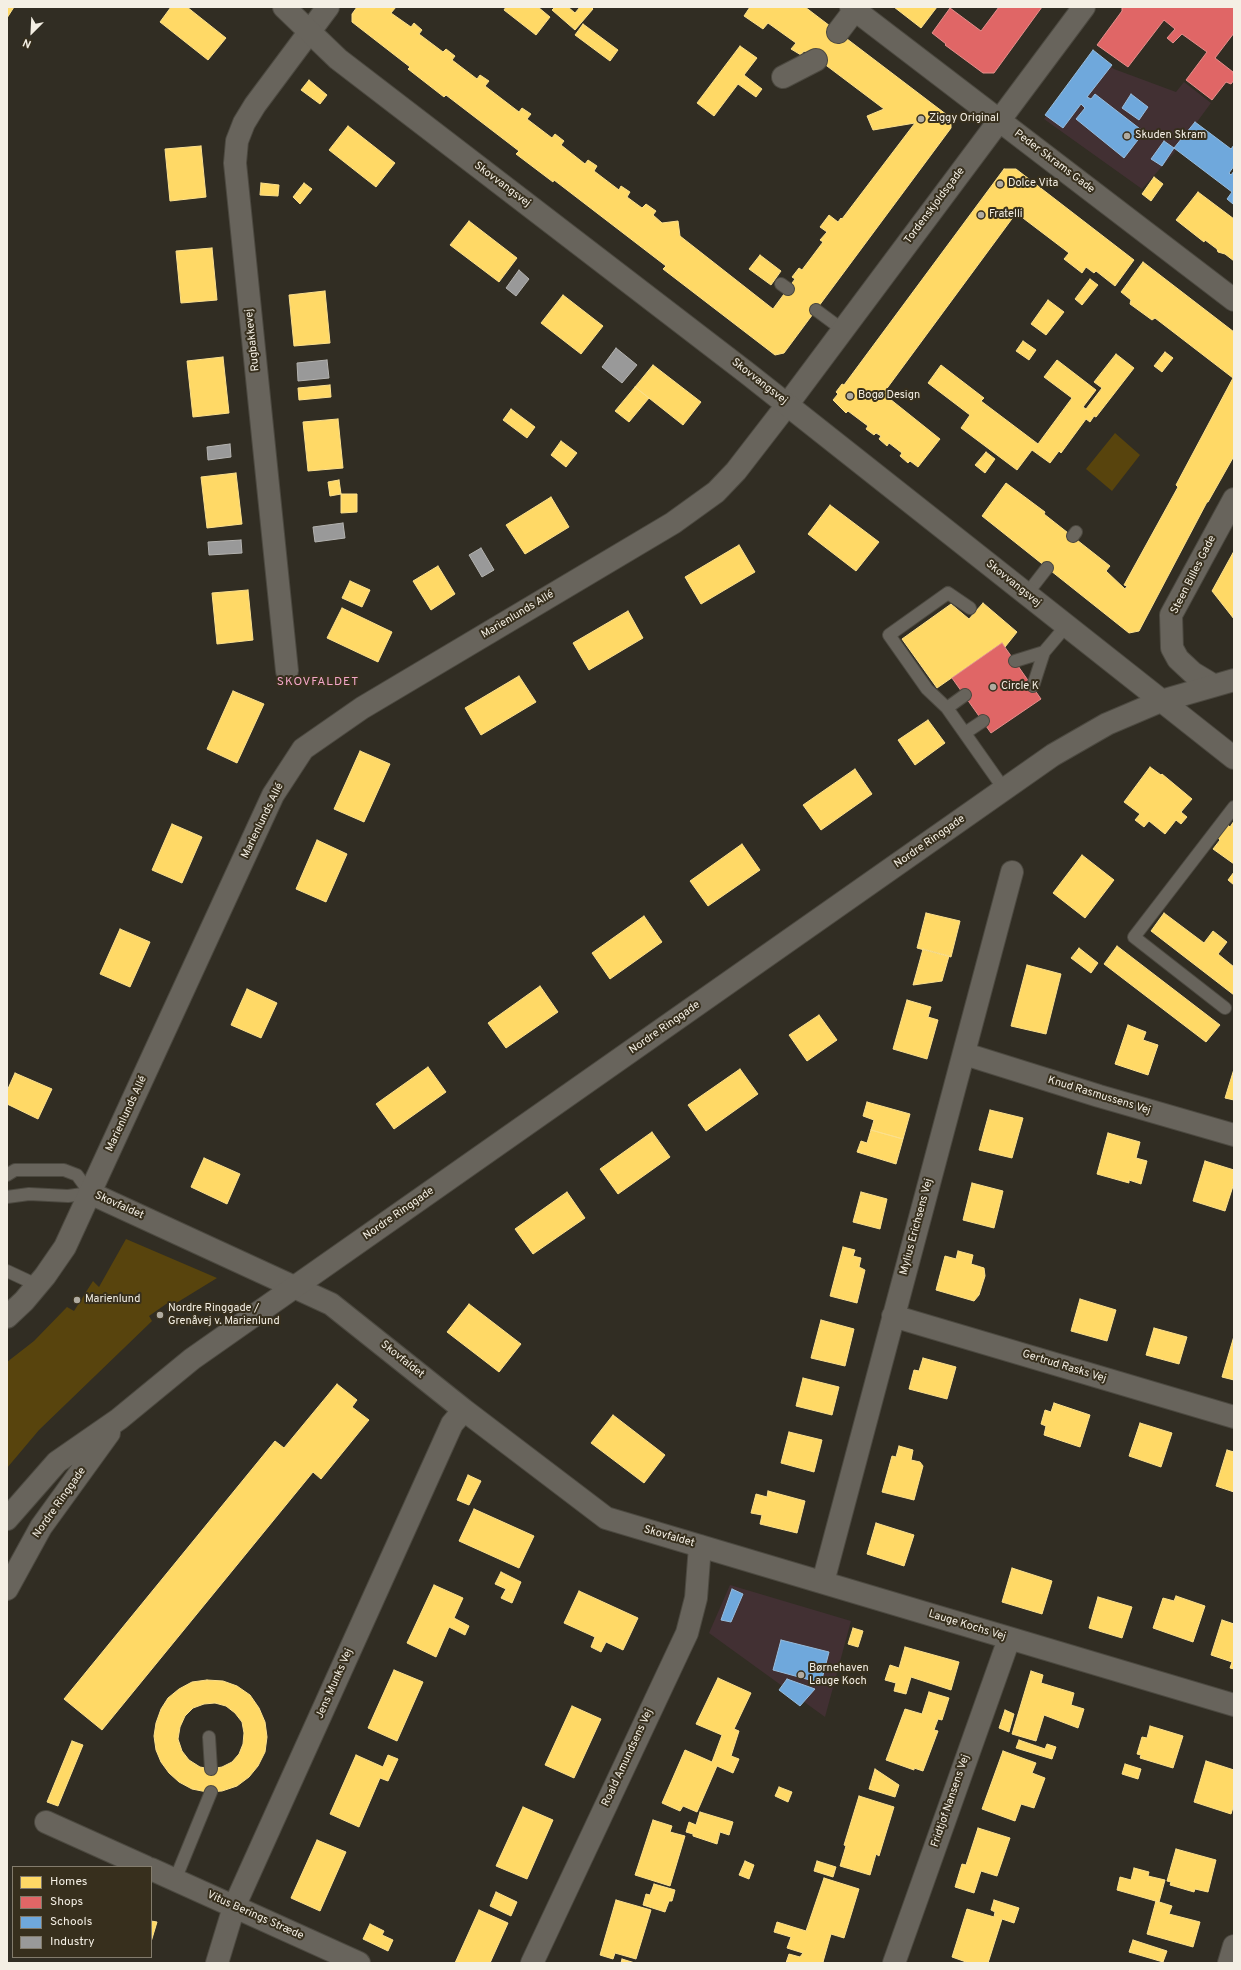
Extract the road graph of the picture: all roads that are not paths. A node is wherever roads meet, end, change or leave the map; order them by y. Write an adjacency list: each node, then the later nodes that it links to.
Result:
1 (284, 7): 5 (street, Skovvangsvej)
2 (328, 7): 5 (street, Rugbakkevej)
3 (1084, 7): 9 (street, Tordenskjoldsgade)
4 (854, 8): 6 (street, Peder Skrams Gade); 9 (street, Peder Skrams Gade)
5 (310, 31): 13 (street, Skovvangsvej); 21 (street, Rugbakkevej)
6 (838, 32)
7 (816, 60): 8 (street)
8 (783, 77)
9 (998, 120): 10 (street, Peder Skrams Gade); 12 (street, Tordenskjoldsgade)
10 (1234, 300)
11 (816, 310): 12 (lane)
12 (843, 330): 13 (street, Tordenskjoldsgade)
13 (788, 405): 16 (street, Skovvangsvej); 38 (street, Marienlunds Allé)
14 (1234, 499): 23 (street, Steen Billes Gade)
15 (1047, 568): 16 (lane)
16 (1026, 595): 18 (street, Skovvangsvej)
17 (970, 608): 27 (lane)
18 (1066, 626): 19 (lane); 26 (street, Skovvangsvej)
19 (1044, 652): 20 (lane); 24 (lane)
20 (1015, 661)
21 (287, 670)
22 (1234, 680): 23 (street, Nordre Ringgade)
23 (1213, 685): 26 (street, Nordre Ringgade)
24 (1033, 686)
25 (965, 695): 27 (lane)
26 (1161, 701): 30 (street, Skovvangsvej); 31 (street, Nordre Ringgade)
27 (947, 708): 29 (lane)
28 (983, 721): 29 (lane)
29 (965, 733): 31 (lane)
30 (1234, 758)
31 (1004, 790): 42 (street, Nordre Ringgade)
32 (1234, 807): 34 (lane)
33 (1012, 872): 35 (street, Mylius Erichsens Vej)
34 (1225, 1008)
35 (964, 1054): 36 (street, Knud Rasmussens Vej); 43 (street, Mylius Erichsens Vej)
36 (1234, 1135)
37 (7, 1175): 38 (lane)
38 (90, 1193): 39 (lane); 41 (street, Marienlunds Allé); 42 (street, Skovfaldet)
39 (7, 1197)
40 (7, 1272): 41 (lane)
41 (37, 1285): 44 (street, Marienlunds Allé)
42 (295, 1287): 45 (street, Skovfaldet); 47 (street, Nordre Ringgade)
43 (893, 1316): 46 (street, Gertrud Rasks Vej); 50 (street, Mylius Erichsens Vej)
44 (7, 1317)
45 (464, 1410): 49 (street, Skovfaldet); 61 (street, Jens Munks Vej)
46 (1234, 1417)
47 (119, 1419): 48 (street, Nordre Ringgade); 51 (street, Nordre Ringgade)
48 (7, 1519)
49 (700, 1546): 50 (street, Lauge Kochs Vej); 65 (street, Roald Amundsens Vej)
50 (823, 1582): 52 (street, Lauge Kochs Vej)
51 (7, 1589)
52 (1009, 1639): 53 (street, Lauge Kochs Vej); 66 (street, Fridtjof Nansens Vej)
53 (1234, 1705)
54 (209, 1737): 55 (lane)
55 (211, 1769)
56 (211, 1792): 60 (lane)
57 (46, 1822): 58 (street)
58 (144, 1866)
59 (152, 1869): 60 (street, Vitus Berings Stræde)
60 (175, 1880): 61 (street, Vitus Berings Stræde)
61 (234, 1907): 63 (street, Jens Munks Vej); 64 (street, Vitus Berings Stræde)
62 (1234, 1946): 67 (street)
63 (217, 1963)
64 (359, 1963)
65 (532, 1963)
66 (894, 1963)
67 (1229, 1963)

